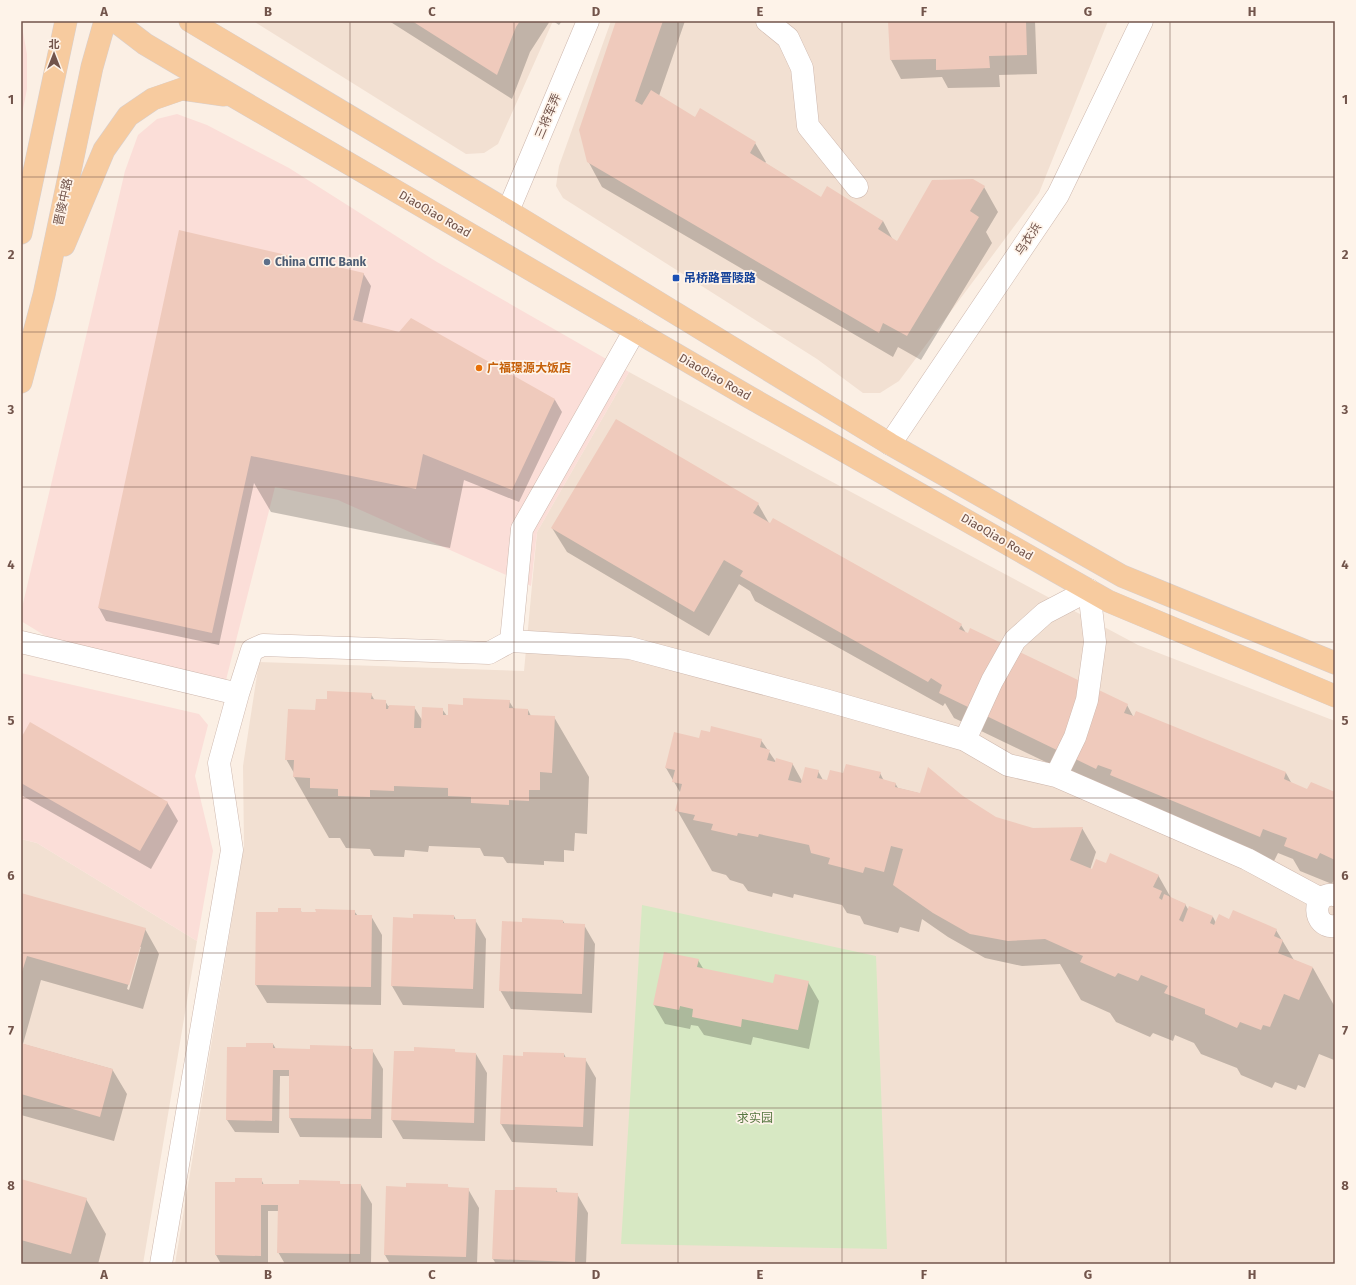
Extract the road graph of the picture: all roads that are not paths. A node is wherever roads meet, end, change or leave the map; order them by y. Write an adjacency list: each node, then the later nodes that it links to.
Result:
1 (66, 21): 11 (main road)
2 (105, 21): 12 (main road, 晋陵中路)
3 (115, 21): 8 (main road, DiaoQiao Road)
4 (190, 21): 10 (main road)
5 (588, 21): 10 (street, 三将军弄)
6 (767, 21): 9 (street)
7 (1142, 21): 15 (street, 乌衣浜)
8 (232, 96): 12 (main road); 13 (main road, DiaoQiao Road)
9 (856, 187)
10 (508, 211): 15 (main road)
11 (22, 221)
12 (44, 294): 14 (main road, 晋陵中路)
13 (635, 330): 16 (main road, DiaoQiao Road); 17 (street)
14 (21, 382)
15 (890, 444): 19 (main road)
16 (1089, 590): 21 (main road, DiaoQiao Road); 22 (street); 23 (street)
17 (511, 641): 20 (street); 22 (street)
18 (21, 642): 20 (street)
19 (1335, 662)
20 (238, 694): 26 (street)
21 (1335, 696)
22 (965, 740): 23 (street)
23 (1056, 776): 24 (street)
24 (1328, 897): 25 (street)
25 (1335, 926)
26 (161, 1264)

